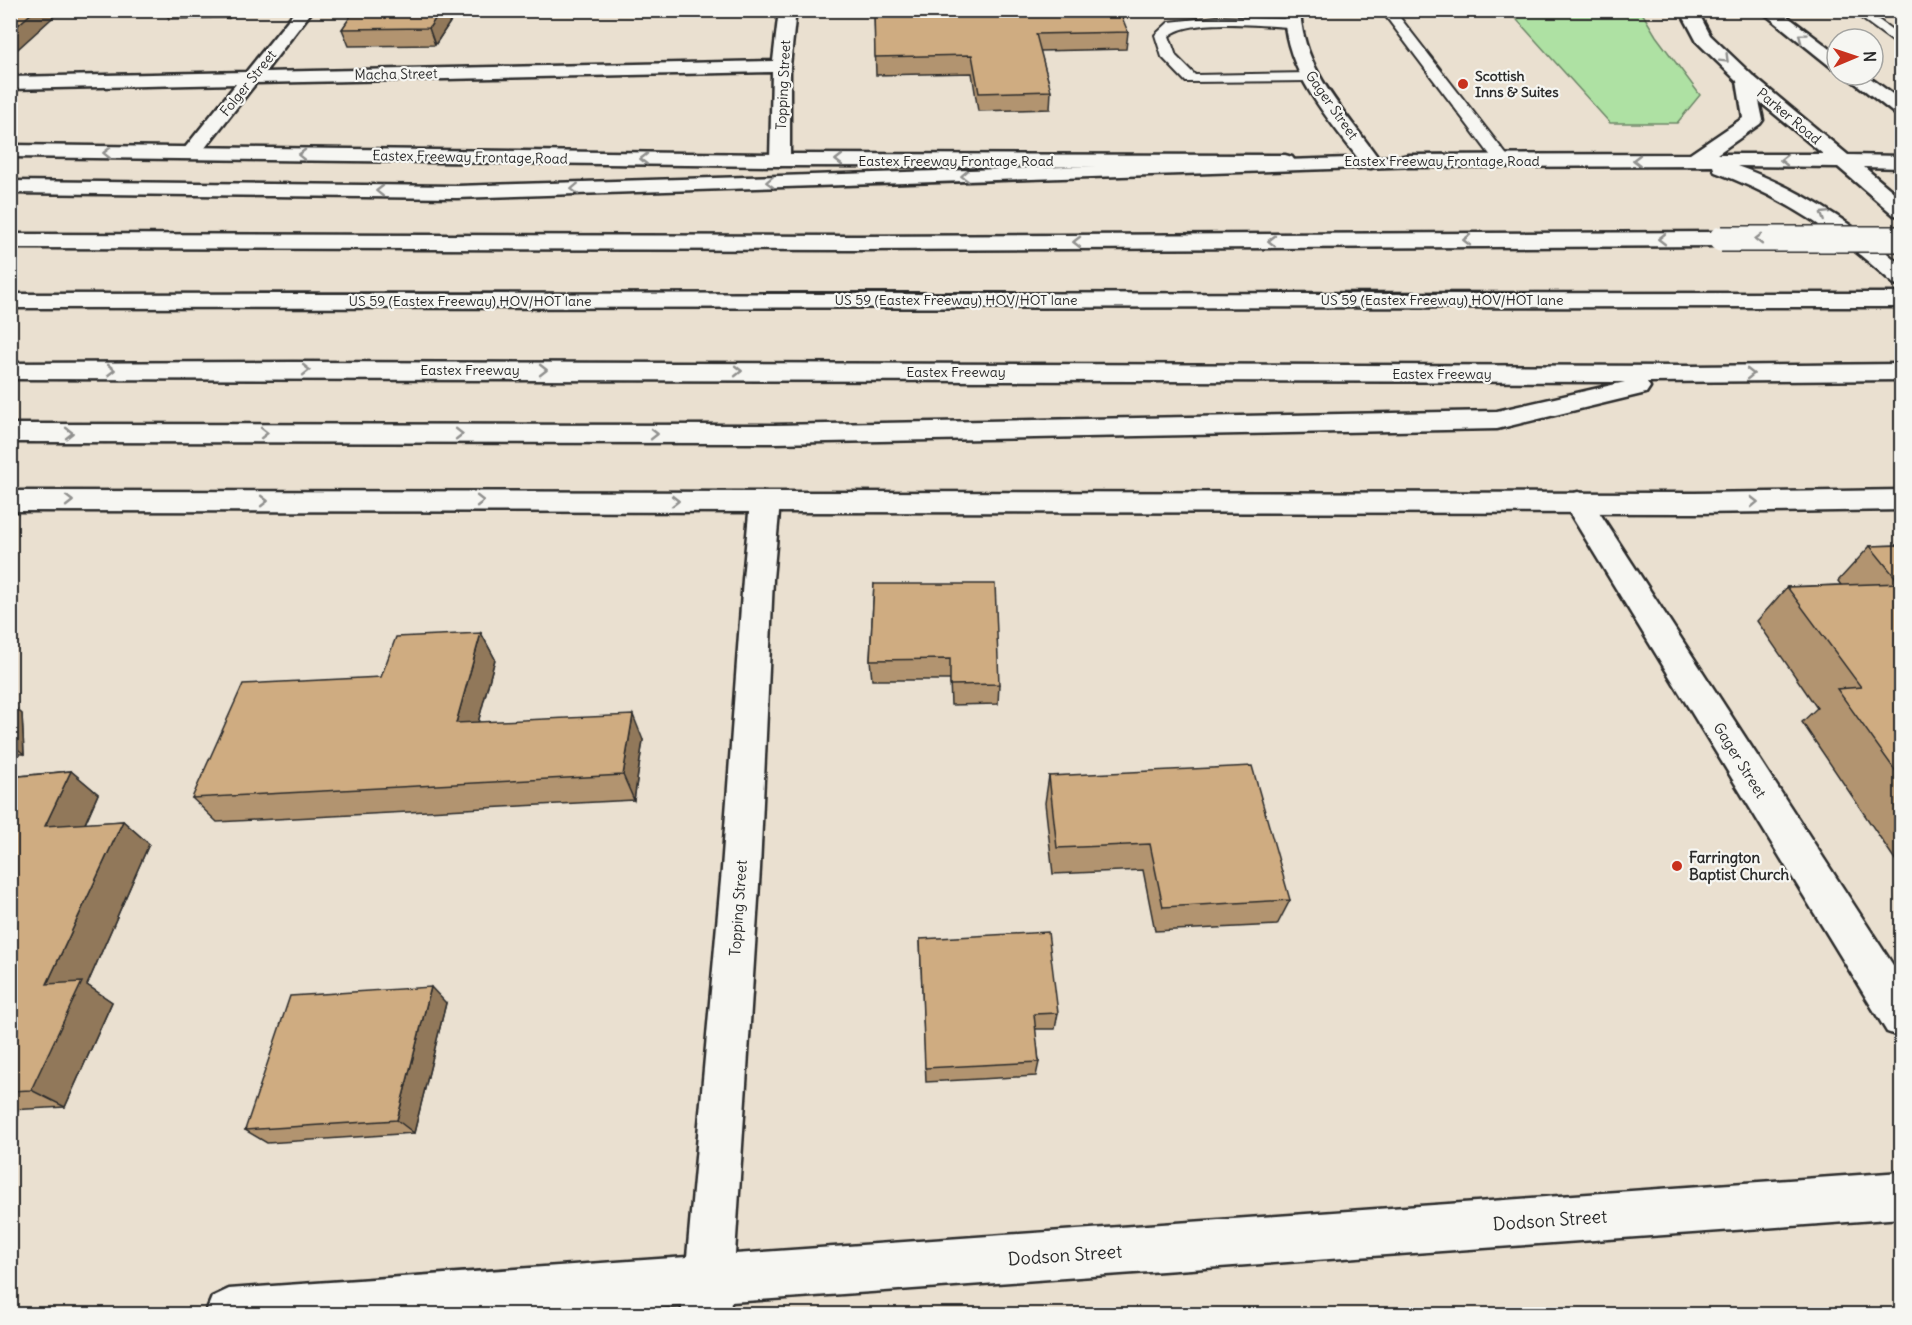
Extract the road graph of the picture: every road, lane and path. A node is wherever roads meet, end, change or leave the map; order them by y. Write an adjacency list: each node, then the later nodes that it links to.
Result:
1 (305, 10): 11 (main road, Folger Street)
2 (788, 10): 10 (main road, Topping Street)
3 (1387, 10): 24 (lane)
4 (1688, 10): 13 (main road, Parker Road, one-way to 13)
5 (1768, 10): 9 (main road, one-way to 5)
6 (1856, 10): 8 (lane)
7 (1292, 17): 12 (main road, Gager Street); 12 (lane)
8 (1902, 44)
9 (1825, 54)
10 (781, 66): 11 (main road, Macha Street); 21 (main road, Topping Street)
11 (253, 77): 14 (main road, Macha Street); 20 (main road, Folger Street)
12 (1310, 77): 26 (main road, Gager Street)
13 (1746, 80): 22 (main road); 25 (main road, Parker Road)
14 (10, 82)
15 (1870, 87): 18 (main road)
16 (1878, 87): 17 (main road)
17 (1902, 98)
18 (1902, 110)
19 (10, 151): 20 (main road, Eastex Freeway Frontage Road, one-way to 19)
20 (190, 154): 21 (main road, Eastex Freeway Frontage Road, one-way to 20)
21 (780, 160): 26 (main road, Eastex Freeway Frontage Road, one-way to 21)
22 (1695, 160): 24 (main road, Eastex Freeway Frontage Road, one-way to 24); 25 (main road, Eastex Freeway Frontage Road, one-way to 22); 32 (main road, one-way to 22)
23 (1443, 161): 24 (main road, Eastex Freeway Frontage Road); 26 (main road, Eastex Freeway Frontage Road); 28 (main road, one-way to 28)
24 (1503, 161)
25 (1843, 161): 27 (main road, Eastex Freeway Frontage Road); 29 (main road, Parker Road)
26 (1371, 162)
27 (1902, 162)
28 (10, 187)
29 (1902, 210)
30 (1902, 239): 31 (main road, one-way to 31, bridge)
31 (10, 241)
32 (1902, 279)
33 (1902, 300): 34 (main road, US 59 (Eastex Freeway) HOV/HOT lane)
34 (10, 301)
35 (10, 371): 37 (main road, Eastex Freeway, one-way to 37)
36 (1902, 372): 37 (main road, Eastex Freeway, one-way to 36)
37 (1691, 374): 38 (main road, one-way to 37)
38 (10, 433)
39 (1902, 500): 42 (main road, one-way to 39)
40 (10, 501): 41 (main road, one-way to 41)
41 (765, 502): 42 (main road); 45 (main road, Topping Street)
42 (1578, 502): 43 (main road, Gager Street)
43 (1902, 1017)
44 (1902, 1195): 45 (main road, Dodson Street)
45 (708, 1297): 46 (main road, Dodson Street)
46 (229, 1314)

